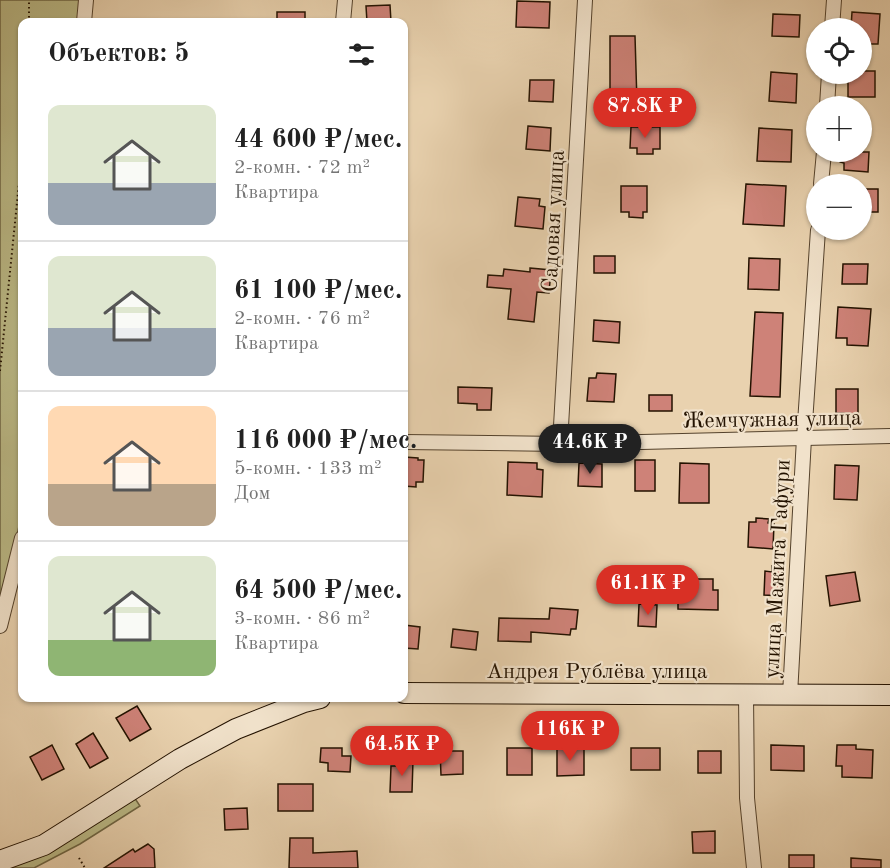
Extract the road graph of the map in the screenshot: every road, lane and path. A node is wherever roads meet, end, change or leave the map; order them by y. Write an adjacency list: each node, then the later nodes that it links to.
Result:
1 (29, 0): 6 (path)
2 (86, 0): 7 (street)
3 (345, 0): 8 (street)
4 (585, 0): 16 (street, Садовая улица)
5 (834, 0): 9 (street)
6 (29, 18)
7 (84, 18)
8 (343, 18)
9 (833, 18)
10 (18, 193): 12 (path)
11 (817, 240): 14 (street, улица Мажита Гафури)
12 (0, 371)
13 (890, 436): 14 (street, Жемчужная улица)
14 (804, 438): 16 (street, Жемчужная улица); 21 (street, улица Мажита Гафури)
15 (408, 442): 16 (street, Жемчужная улица)
16 (560, 444)
17 (18, 553): 18 (street)
18 (0, 626)
19 (408, 693): 20 (street, Андрея Рублёва улица)
20 (746, 694): 21 (street, Андрея Рублёва улица); 27 (street)
21 (790, 694): 22 (street, Андрея Рублёва улица)
22 (890, 695)
23 (303, 702): 25 (street)
24 (79, 858): 26 (path)
25 (0, 861)
26 (85, 868)
27 (754, 868)

